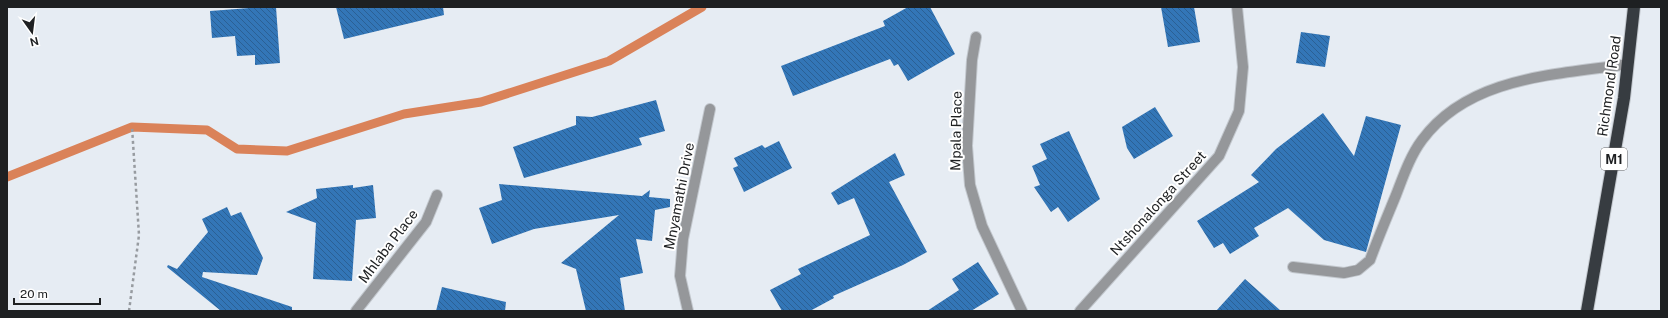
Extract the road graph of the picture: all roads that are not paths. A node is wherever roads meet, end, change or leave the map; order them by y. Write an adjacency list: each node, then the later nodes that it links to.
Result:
1 (1237, 7): 11 (street, Ntshonalonga Street)
2 (1634, 7): 4 (highway, Richmond Road / M1)
3 (976, 37): 10 (street, Mpala Place)
4 (1628, 64): 7 (street); 12 (highway, Richmond Road / M1)
5 (710, 109): 9 (street, Mnyamathi Drive)
6 (438, 195): 8 (street, Mhlaba Place)
7 (1292, 267)
8 (356, 311)
9 (688, 311)
10 (1022, 311)
11 (1080, 311)
12 (1587, 311)

